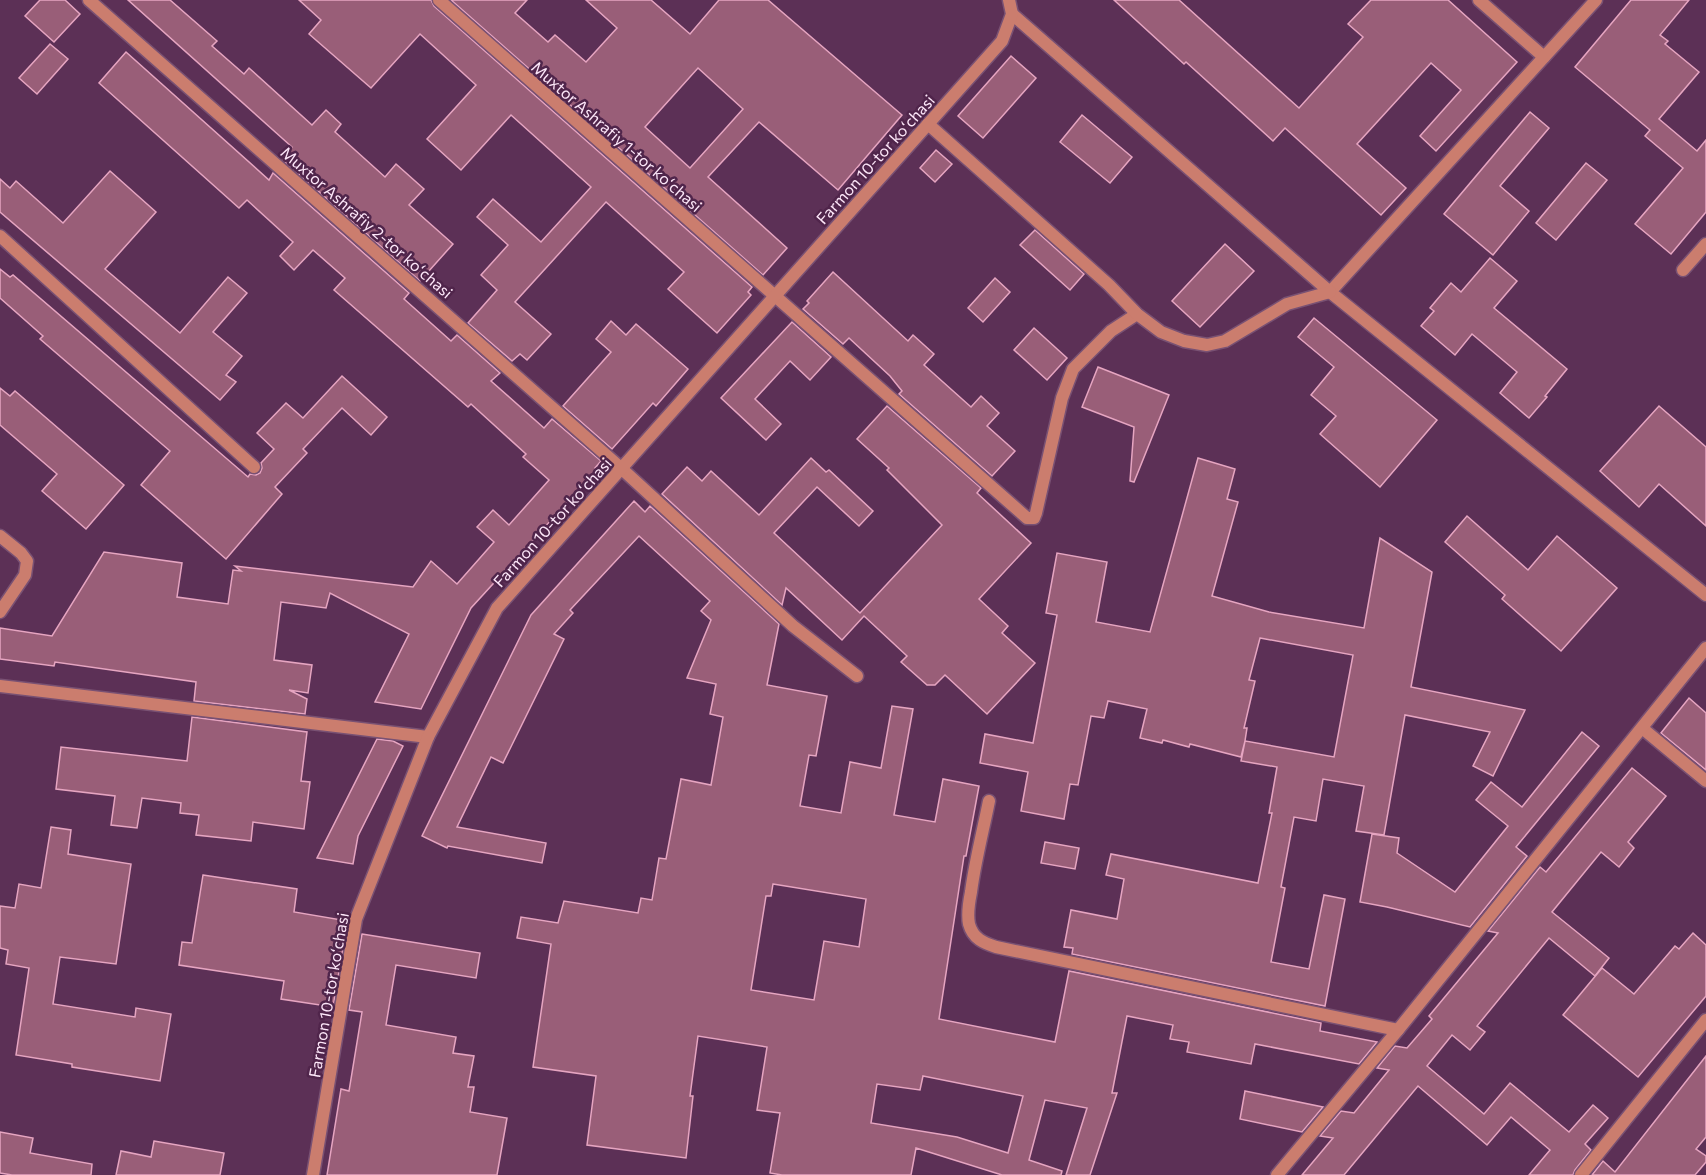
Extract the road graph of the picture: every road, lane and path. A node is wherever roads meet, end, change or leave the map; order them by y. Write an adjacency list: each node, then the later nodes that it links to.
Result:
1 (89, 0): 16 (street, Muxtor Ashrafiy 2-tor koʻchasi)
2 (439, 0): 13 (street, Muxtor Ashrafiy 1-tor koʻchasi)
3 (1009, 0): 6 (street)
4 (1479, 0): 7 (street)
5 (1596, 0): 7 (street)
6 (1012, 14): 8 (street, Farmon 10-tor koʻchasi); 12 (street)
7 (1544, 57): 12 (street)
8 (927, 124): 13 (street, Farmon 10-tor koʻchasi); 14 (street)
9 (0, 236): 15 (street)
10 (1706, 244): 11 (street)
11 (1683, 270)
12 (1330, 292): 14 (street); 18 (street)
13 (774, 296): 14 (street, Muxtor Ashrafiy 1-tor koʻchasi); 16 (street, Farmon 10-tor koʻchasi)
14 (1137, 314)
15 (254, 467)
16 (622, 468): 21 (street, Muxtor Ashrafiy 2-tor koʻchasi); 24 (street, Farmon 10-tor koʻchasi)
17 (0, 536): 19 (street)
18 (1706, 595)
19 (0, 612)
20 (1706, 648): 23 (street)
21 (857, 676)
22 (0, 686): 24 (street)
23 (1642, 728): 25 (street); 28 (street)
24 (428, 737): 29 (street, Farmon 10-tor koʻchasi)
25 (1706, 781)
26 (990, 801): 28 (street)
27 (1706, 1020): 31 (street)
28 (1398, 1030): 30 (street)
29 (313, 1175)
30 (1277, 1175)
31 (1581, 1175)

